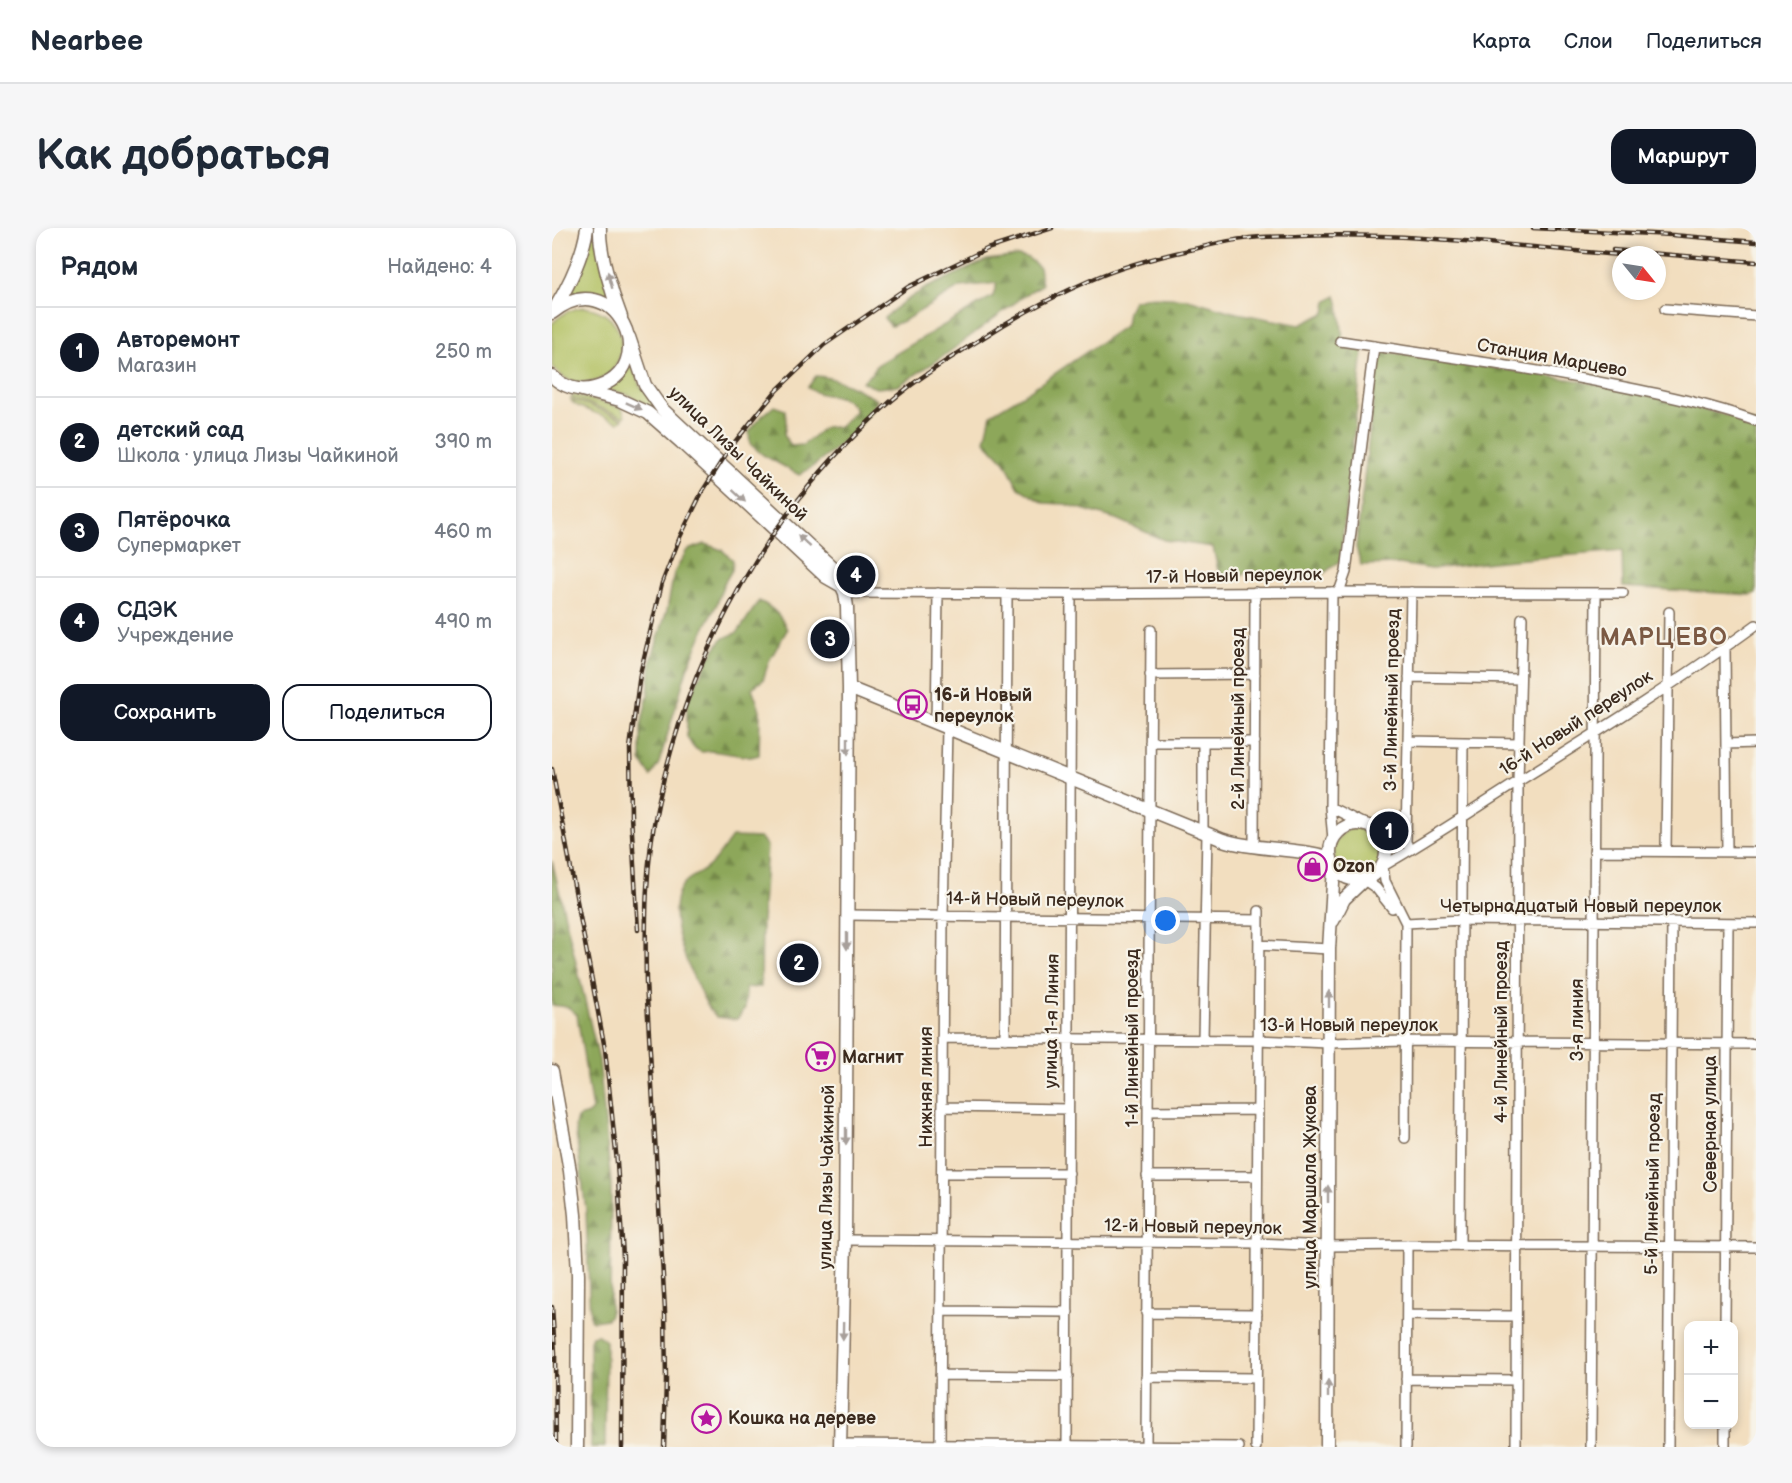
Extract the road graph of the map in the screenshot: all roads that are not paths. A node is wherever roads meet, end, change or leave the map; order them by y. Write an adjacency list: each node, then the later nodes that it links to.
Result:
1 (587, 228): 4 (main road)
2 (600, 228): 6 (main road, улица Лизы Чайкиной, one-way to 2)
3 (1665, 309): 5 (street)
4 (552, 313): 6 (main road)
5 (1756, 316)
6 (627, 331): 11 (main road); 13 (main road, улица Лизы Чайкиной, one-way to 6)
7 (1340, 341): 8 (street, Станция Марцево)
8 (1374, 346): 12 (street, Станция Марцево); 15 (street)
9 (552, 376): 10 (main road, улица Лизы Чайкиной)
10 (558, 385): 11 (main road, улица Лизы Чайкиной)
11 (578, 389): 13 (main road, улица Лизы Чайкиной, one-way to 13)
12 (1756, 421)
13 (842, 589): 17 (street, 17-й Новый переулок); 32 (main road, улица Лизы Чайкиной)
14 (1255, 592): 15 (street, 17-й Новый переулок); 19 (street, 17-й Новый переулок); 27 (street, 2-й Линейный проезд)
15 (1335, 592): 16 (street, 17-й Новый переулок); 46 (street)
16 (1411, 592): 20 (street, 17-й Новый переулок); 29 (street, 3-й Линейный проезд)
17 (938, 593): 18 (street, 17-й Новый переулок); 33 (street, Нижняя линия)
18 (1007, 594): 19 (street, 17-й Новый переулок); 43 (street)
19 (1071, 594): 44 (street, улица 1-я Линия)
20 (1596, 594): 21 (street, 17-й Новый переулок); 34 (street, 3-я линия)
21 (1623, 594)
22 (1669, 612): 31 (street)
23 (1522, 618): 30 (street, 4-й Линейный проезд)
24 (1756, 625): 26 (street, 16-й Новый переулок)
25 (1151, 630): 28 (street, 1-й Линейный проезд)
26 (1725, 647): 31 (street, 16-й Новый переулок); 42 (street)
27 (1255, 674): 28 (street); 38 (street, 2-й Линейный проезд)
28 (1150, 675): 36 (street, 1-й Линейный проезд)
29 (1409, 677): 30 (street); 35 (street, 3-й Линейный проезд)
30 (1520, 679): 40 (street, 4-й Линейный проезд)
31 (1669, 685): 34 (street, 16-й Новый переулок); 57 (street)
32 (849, 688): 33 (main road); 64 (main road, улица Лизы Чайкиной, one-way to 64)
33 (942, 726): 43 (main road); 65 (street, Нижняя линия)
34 (1595, 733): 45 (street, 16-й Новый переулок); 56 (street, 3-я линия)
35 (1408, 741): 39 (street); 53 (street, 3-й Линейный проезд)
36 (1150, 742): 37 (street); 47 (street, 1-й Линейный проезд)
37 (1203, 742): 38 (street); 51 (street)
38 (1255, 742): 54 (street, 2-й Линейный проезд)
39 (1463, 742): 40 (street); 48 (street)
40 (1519, 743): 45 (street, 4-й Линейный проезд)
41 (1756, 743): 42 (street)
42 (1726, 744): 58 (street)
43 (1006, 753): 44 (main road); 66 (street)
44 (1070, 778): 47 (main road); 67 (street, улица 1-я Линия)
45 (1518, 782): 48 (street, 16-й Новый переулок); 71 (street, 4-й Линейный проезд)
46 (1330, 807): 49 (street); 52 (street)
47 (1150, 811): 51 (main road); 68 (street, 1-й Линейный проезд)
48 (1462, 817): 55 (street, 16-й Новый переулок); 70 (street)
49 (1364, 824): 50 (main road); 52 (main road)
50 (1377, 831): 53 (street); 62 (main road)
51 (1205, 832): 54 (main road); 69 (street)
52 (1333, 840): 60 (main road); 61 (main road)
53 (1402, 842): 55 (street)
54 (1254, 846): 60 (main road)
55 (1414, 848): 62 (street, 16-й Новый переулок)
56 (1594, 851): 57 (street); 72 (street, 3-я линия)
57 (1666, 852): 58 (street)
58 (1727, 852): 59 (street)
59 (1756, 852)
60 (1315, 853): 61 (main road)
61 (1333, 862): 63 (main road); 77 (main road, улица Маршала Жукова)
62 (1383, 866): 63 (main road); 74 (street)
63 (1364, 880): 74 (street); 77 (main road, улица Маршала Жукова)
64 (847, 915): 65 (street, 14-й Новый переулок); 104 (main road, улица Лизы Чайкиной, one-way to 104)
65 (943, 916): 66 (street, 14-й Новый переулок); 80 (street, Нижняя линия)
66 (1006, 917): 67 (street, 14-й Новый переулок); 81 (street)
67 (1070, 917): 68 (street, 14-й Новый переулок); 82 (street, улица 1-я Линия)
68 (1148, 918): 69 (street, 14-й Новый переулок); 83 (street, 1-й Линейный проезд)
69 (1206, 919): 78 (street, 14-й Новый переулок); 84 (street)
70 (1462, 920): 71 (street, Четырнадцатый Новый переулок); 74 (street, Четырнадцатый Новый переулок); 87 (street)
71 (1517, 921): 72 (street, Четырнадцатый Новый переулок); 88 (street, 4-й Линейный проезд)
72 (1594, 921): 73 (street, Четырнадцатый Новый переулок); 90 (street, 3-я линия)
73 (1672, 922): 75 (street, Четырнадцатый Новый переулок); 91 (street, 5-й Линейный проезд)
74 (1406, 923): 86 (street)
75 (1728, 923): 76 (street, Четырнадцатый Новый переулок); 92 (street, Северная улица)
76 (1756, 923)
77 (1330, 927): 79 (main road, улица Маршала Жукова)
78 (1258, 945): 79 (street); 85 (street)
79 (1329, 949): 89 (main road, улица Маршала Жукова, one-way to 79)
80 (942, 1038): 81 (street, 13-й Новый переулок); 95 (street, Нижняя линия)
81 (1005, 1039): 82 (street, 13-й Новый переулок)
82 (1069, 1039): 83 (street, 13-й Новый переулок); 96 (street, улица 1-я Линия)
83 (1149, 1040): 84 (street, 13-й Новый переулок); 98 (street, 1-й Линейный проезд)
84 (1203, 1040): 85 (street, 13-й Новый переулок)
85 (1258, 1040): 89 (street, 13-й Новый переулок); 97 (street)
86 (1406, 1041): 87 (street, 13-й Новый переулок); 89 (street, 13-й Новый переулок); 99 (street)
87 (1461, 1042): 88 (street, 13-й Новый переулок); 110 (street)
88 (1517, 1042): 90 (street, 13-й Новый переулок); 111 (street, 4-й Линейный проезд)
89 (1329, 1043): 112 (main road, улица Маршала Жукова, one-way to 89)
90 (1593, 1043): 91 (street, 13-й Новый переулок); 113 (street, 3-я линия)
91 (1671, 1043): 92 (street, 13-й Новый переулок); 114 (street, 5-й Линейный проезд)
92 (1727, 1044): 93 (street, 13-й Новый переулок); 115 (street, Северная улица)
93 (1756, 1044)
94 (552, 1071): 134 (main road)
95 (942, 1107): 96 (street); 100 (street, Нижняя линия)
96 (1068, 1109): 101 (street, улица 1-я Линия)
97 (1258, 1110): 98 (street); 103 (street)
98 (1148, 1111): 102 (street, 1-й Линейный проезд)
99 (1405, 1138)
100 (942, 1173): 101 (street); 105 (street, Нижняя линия)
101 (1068, 1173): 106 (street, улица 1-я Линия)
102 (1147, 1176): 103 (street); 107 (street, 1-й Линейный проезд)
103 (1257, 1176): 108 (street)
104 (845, 1240): 105 (street, 12-й Новый переулок); 131 (main road, улица Лизы Чайкиной, one-way to 131)
105 (941, 1241): 106 (street, 12-й Новый переулок); 117 (street, Нижняя линия)
106 (1068, 1242): 107 (street, 12-й Новый переулок); 118 (street, улица 1-я Линия)
107 (1147, 1243): 108 (street, 12-й Новый переулок); 119 (street, 1-й Линейный проезд)
108 (1257, 1244): 112 (street, 12-й Новый переулок); 120 (street)
109 (1407, 1245): 110 (street, 12-й Новый переулок); 112 (street, 12-й Новый переулок); 121 (street)
110 (1460, 1245): 111 (street, 12-й Новый переулок)
111 (1516, 1245): 113 (street, 12-й Новый переулок); 122 (street, 4-й Линейный проезд)
112 (1328, 1246): 138 (main road, улица Маршала Жукова, one-way to 112)
113 (1591, 1246): 114 (street, 12-й Новый переулок); 141 (street, 3-я линия)
114 (1669, 1247): 115 (street, 12-й Новый переулок); 142 (street, 5-й Линейный проезд)
115 (1726, 1247): 116 (street, 12-й Новый переулок); 123 (street, Северная улица)
116 (1756, 1247)
117 (941, 1311): 118 (street); 124 (street, Нижняя линия)
118 (1068, 1312): 125 (street, улица 1-я Линия)
119 (1146, 1313): 120 (street); 126 (street, 1-й Линейный проезд)
120 (1257, 1314): 127 (street)
121 (1407, 1315): 122 (street); 128 (street)
122 (1516, 1316): 129 (street, 4-й Линейный проезд)
123 (1725, 1321)
124 (940, 1375): 125 (street); 132 (street, Нижняя линия)
125 (1068, 1376): 133 (street, улица 1-я Линия)
126 (1146, 1377): 127 (street); 135 (street, 1-й Линейный проезд)
127 (1257, 1378): 137 (street)
128 (1406, 1379): 129 (street); 139 (street)
129 (1516, 1380): 140 (street, 4-й Линейный проезд)
130 (1725, 1429): 143 (street)
131 (840, 1446): 132 (street)
132 (940, 1446): 133 (street)
133 (1067, 1446): 135 (street)
134 (577, 1447)
135 (1146, 1447): 136 (street)
136 (1239, 1447)
137 (1256, 1447)
138 (1327, 1447)
139 (1406, 1447)
140 (1516, 1447)
141 (1591, 1447)
142 (1668, 1447)
143 (1725, 1447)

